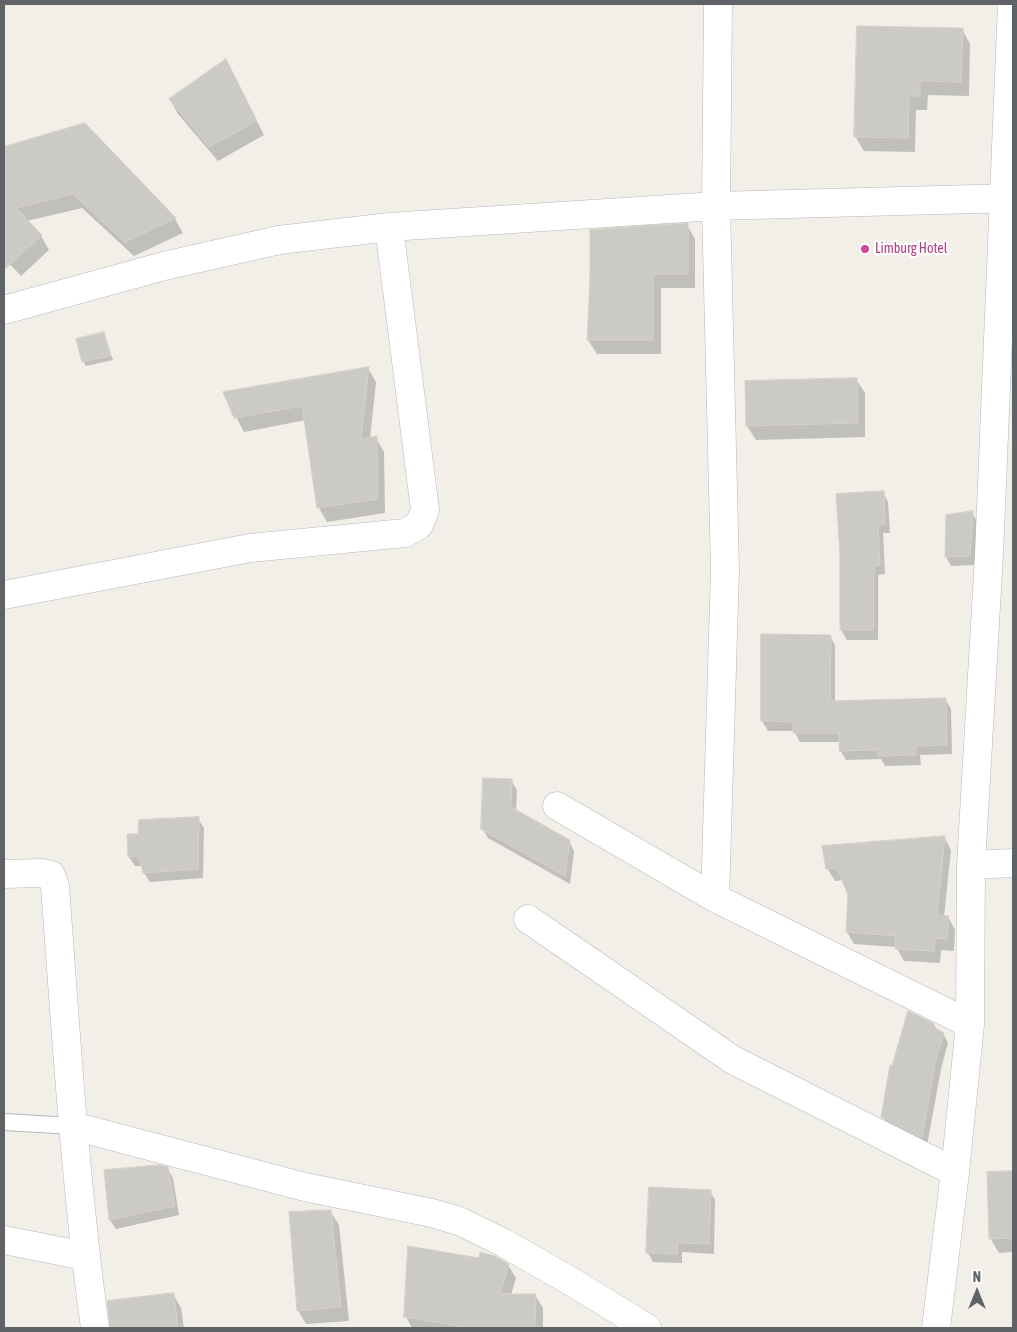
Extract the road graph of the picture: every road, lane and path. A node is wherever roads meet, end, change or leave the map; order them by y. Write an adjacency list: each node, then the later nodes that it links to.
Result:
1 (718, 4): 4 (street)
2 (1012, 4): 3 (street)
3 (1009, 198): 4 (street); 10 (street)
4 (716, 206): 5 (street); 12 (street)
5 (389, 227): 6 (street); 7 (street)
6 (4, 310)
7 (4, 595)
8 (557, 806): 12 (street)
9 (1013, 863): 10 (street)
10 (971, 865): 14 (street)
11 (4, 874): 16 (street)
12 (714, 898): 14 (street)
13 (528, 919): 17 (street)
14 (970, 1024): 17 (street)
15 (4, 1122): 16 (lane)
16 (72, 1126): 19 (street); 21 (street)
17 (956, 1172): 22 (street)
18 (4, 1240): 19 (street)
19 (85, 1256): 20 (street)
20 (95, 1328)
21 (646, 1328)
22 (936, 1328)

